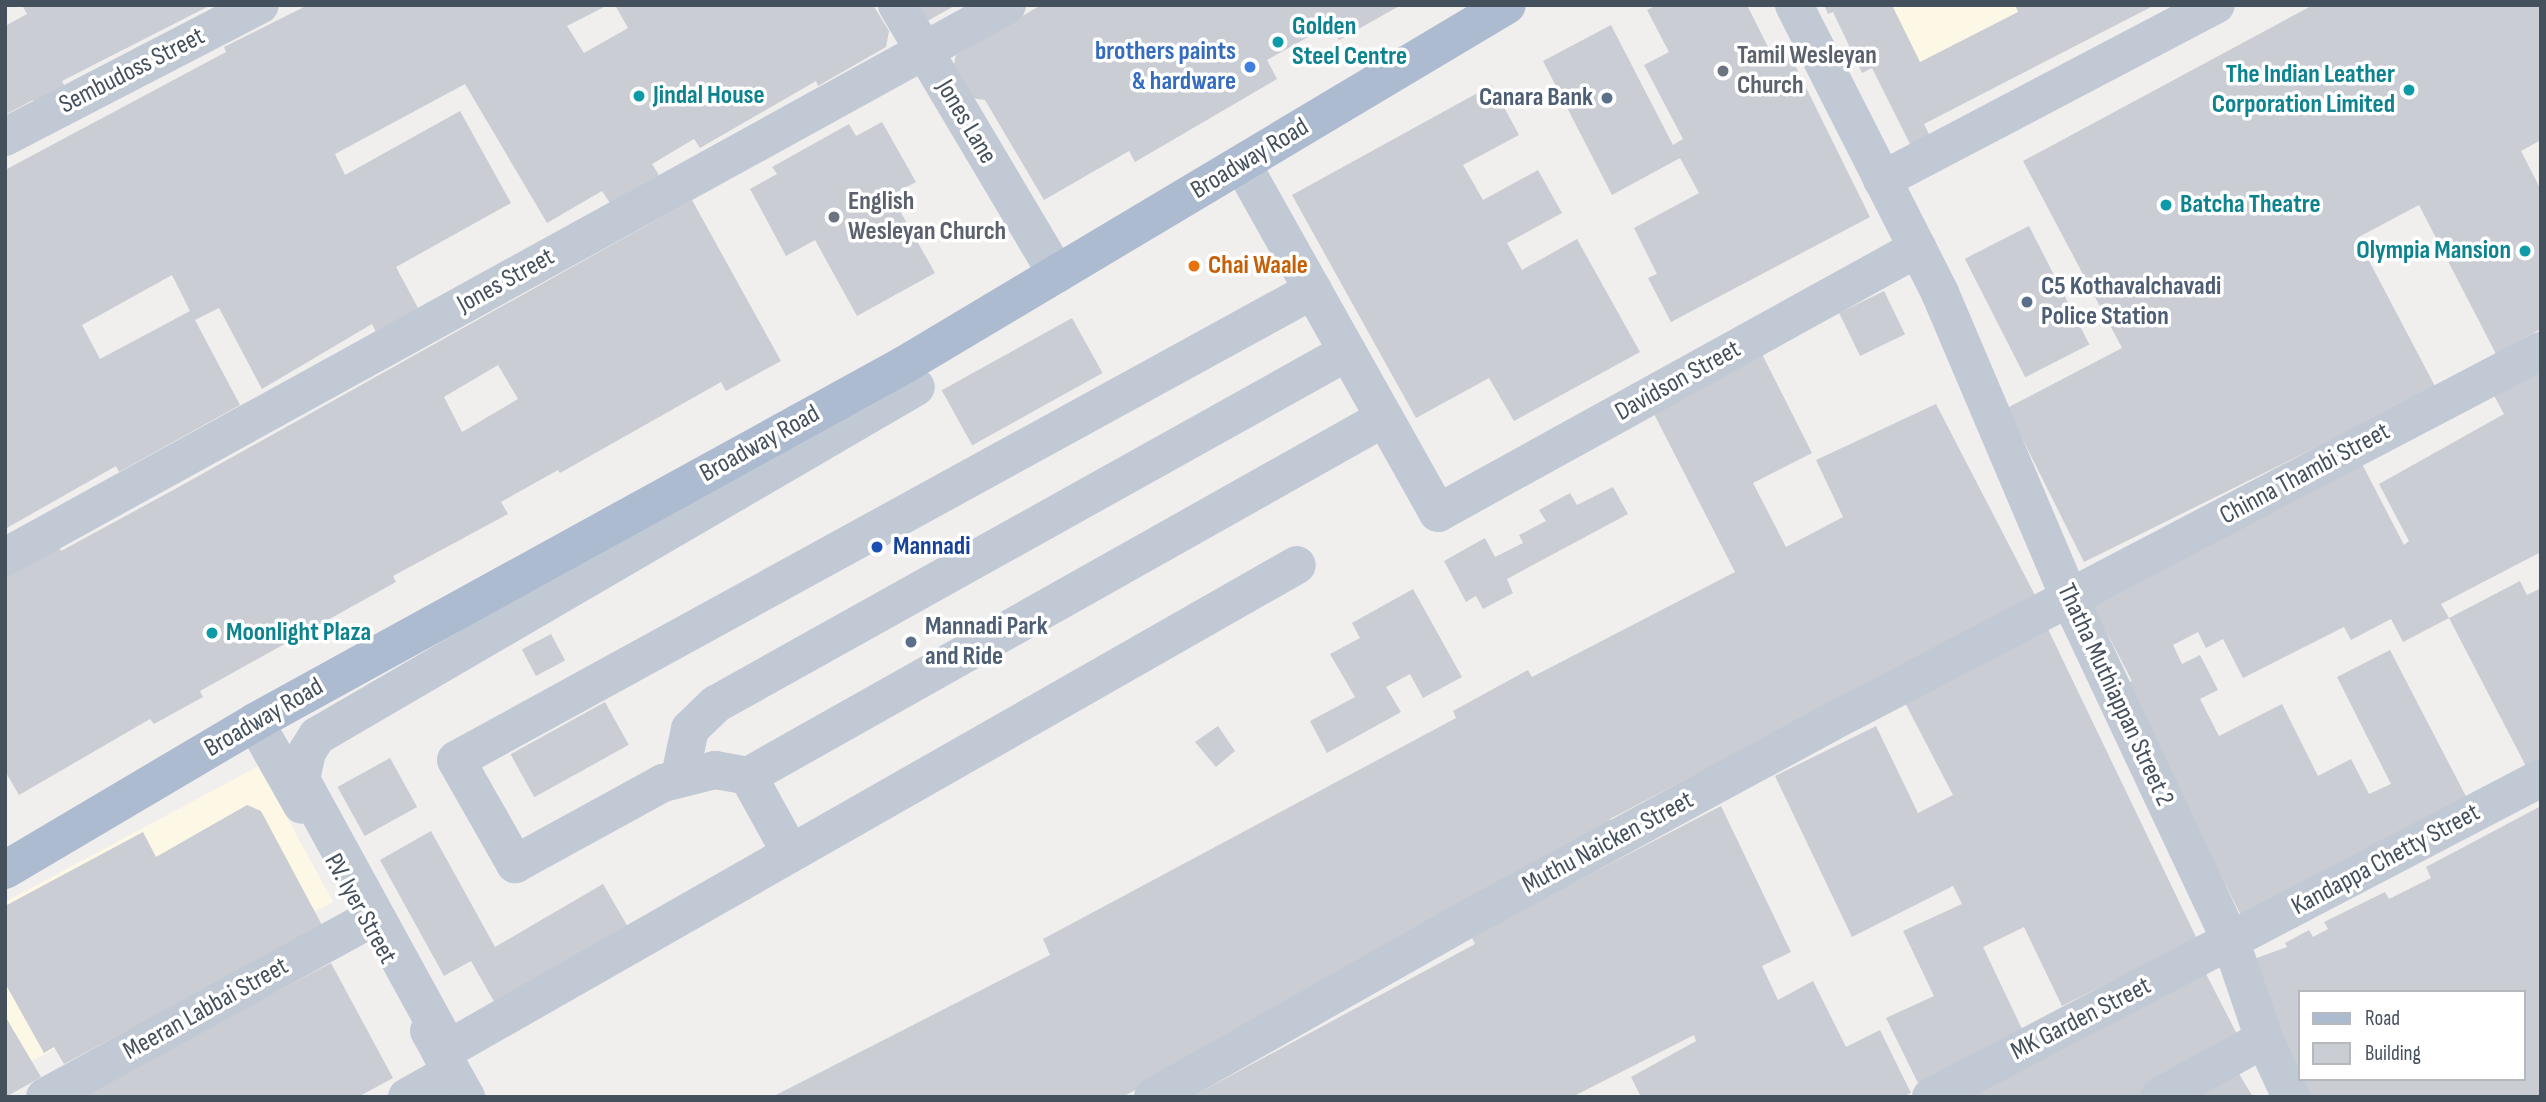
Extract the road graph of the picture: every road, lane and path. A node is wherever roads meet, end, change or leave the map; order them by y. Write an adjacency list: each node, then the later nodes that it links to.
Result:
1 (260, 5): 8 (street, Sembudoss Street)
2 (897, 5): 7 (street, Jones Lane)
3 (1007, 5): 7 (street, Jones Street)
4 (1507, 5): 9 (main road, Broadway Road)
5 (1794, 5): 10 (street, Thatha Muthiappan Street 2)
6 (2216, 5): 10 (street)
7 (925, 52): 12 (street, Jones Lane); 18 (street, Jones Street)
8 (5, 137)
9 (1242, 164): 12 (main road, Broadway Road); 13 (street)
10 (1882, 180): 11 (street, Thatha Muthiappan Street 2)
11 (1918, 248): 17 (street, Davidson Street); 20 (street, Thatha Muthiappan Street 2)
12 (1057, 274): 21 (main road, Broadway Road)
13 (1313, 290): 15 (street); 22 (street)
14 (2541, 351): 20 (street, Chinna Thambi Street)
15 (1347, 352): 17 (street); 22 (street)
16 (916, 387): 30 (street)
17 (1384, 418): 23 (street)
18 (5, 556)
19 (1297, 565): 25 (street)
20 (2068, 597): 28 (street, Thatha Muthiappan Street 2); 33 (street, Muthu Naicken Street)
21 (255, 722): 26 (main road, Broadway Road); 27 (street, P.V. Iyer Street)
22 (680, 776): 23 (street)
23 (748, 776): 25 (street)
24 (2541, 778): 28 (street, Kandappa Chetty Street)
25 (789, 850): 30 (street)
26 (5, 870)
27 (367, 921): 30 (street, P.V. Iyer Street); 31 (street, Meeran Labbai Street)
28 (2231, 942): 29 (street, Thatha Muthiappan Street 2); 34 (street, MK Garden Street)
29 (2264, 1040): 35 (street); 36 (street, Thatha Muthiappan Street 2)
30 (451, 1068): 32 (street)
31 (45, 1097)
32 (407, 1097)
33 (1153, 1097)
34 (1931, 1097)
35 (2159, 1097)
36 (2291, 1097)

